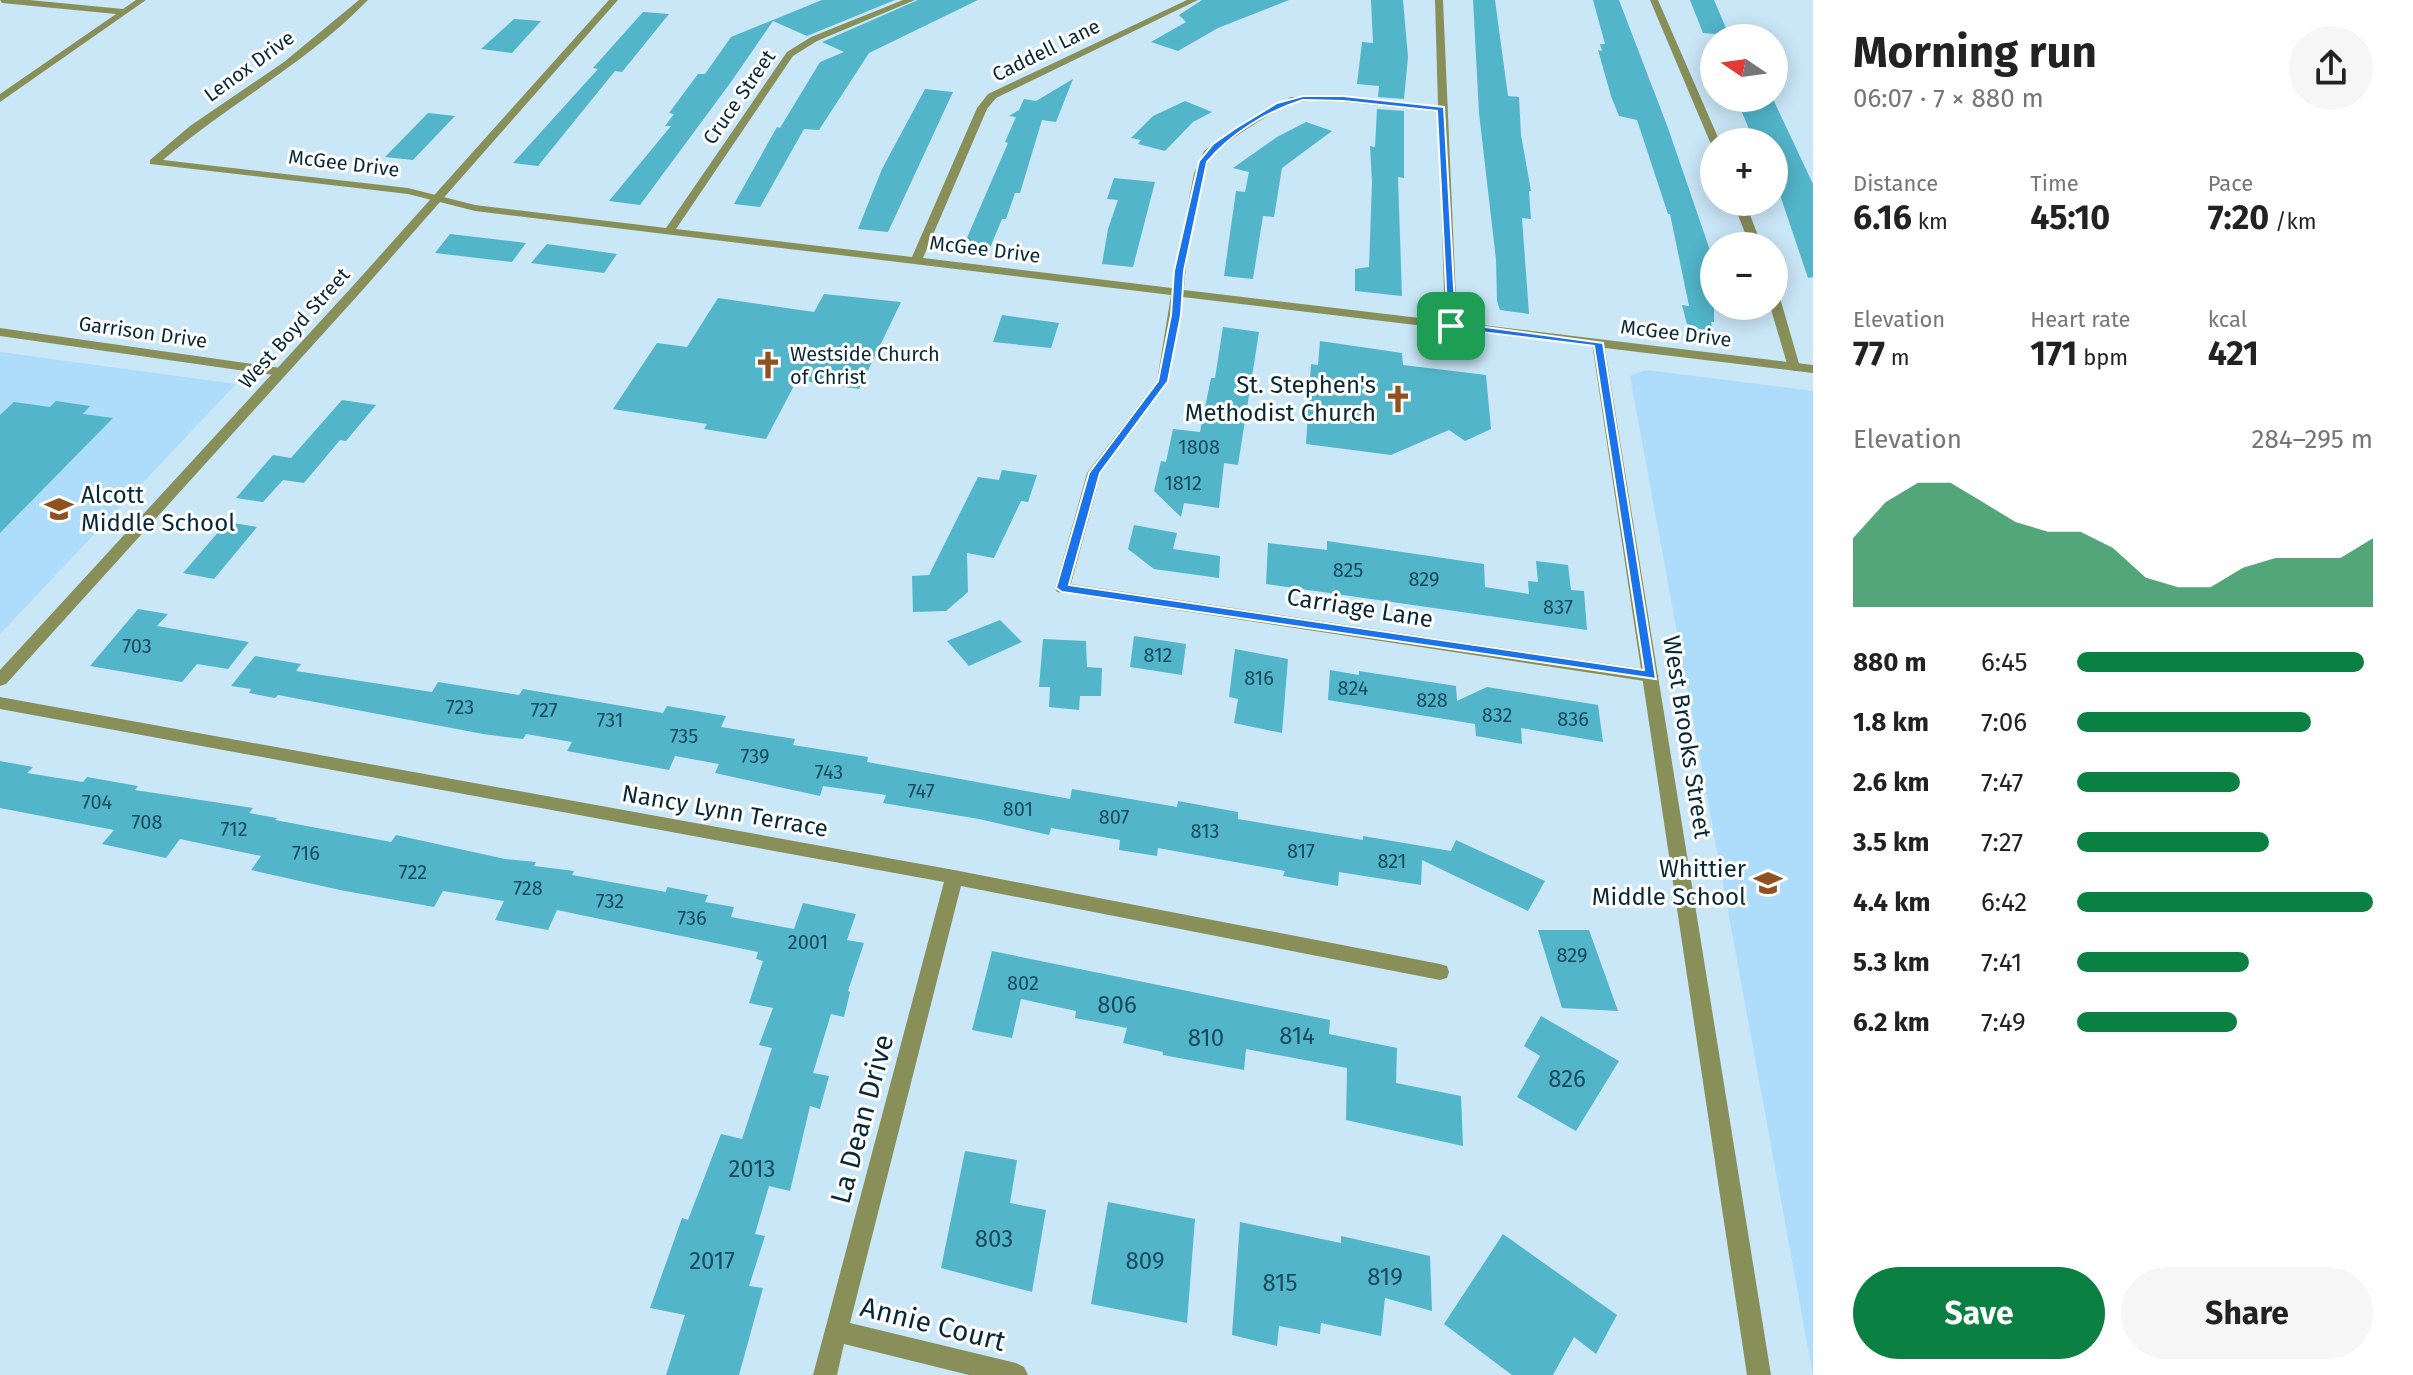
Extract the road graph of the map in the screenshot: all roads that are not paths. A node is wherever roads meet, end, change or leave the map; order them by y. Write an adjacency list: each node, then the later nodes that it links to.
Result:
1 (2, 0): 9 (street)
2 (142, 0): 9 (street)
3 (364, 0): 13 (street, Lenox Drive)
4 (614, 0): 14 (street, West Boyd Street)
5 (911, 0): 15 (street, Cruce Street)
6 (1194, 0): 16 (street, Caddell Lane)
7 (1439, 0): 11 (street)
8 (1654, 0): 12 (street)
9 (124, 12): 10 (street)
10 (2, 96)
11 (1441, 109): 17 (street); 19 (street)
12 (1709, 128)
13 (154, 162): 14 (street, McGee Drive)
14 (438, 199): 15 (street, McGee Drive); 24 (street, West Boyd Street)
15 (669, 231): 16 (street, McGee Drive)
16 (916, 261): 17 (street, McGee Drive)
17 (1178, 293): 19 (street, McGee Drive); 25 (street, Carriage Lane)
18 (1780, 320): 22 (street)
19 (1451, 326): 21 (street, McGee Drive)
20 (0, 332): 24 (street, Garrison Drive)
21 (1598, 343): 22 (street, McGee Drive); 25 (street, West Brooks Street)
22 (1794, 367): 23 (street, McGee Drive)
23 (1813, 369)
24 (281, 372): 26 (street, West Boyd Street)
25 (1651, 676): 33 (street, West Brooks Street)
26 (0, 680)
27 (0, 703): 28 (street, Nancy Lynn Terrace)
28 (954, 877): 29 (street, Nancy Lynn Terrace); 30 (street, La Dean Drive)
29 (1440, 972)
30 (836, 1331): 31 (street, La Dean Drive); 32 (street, Annie Court)
31 (825, 1375)
32 (1016, 1375)
33 (1759, 1375)

